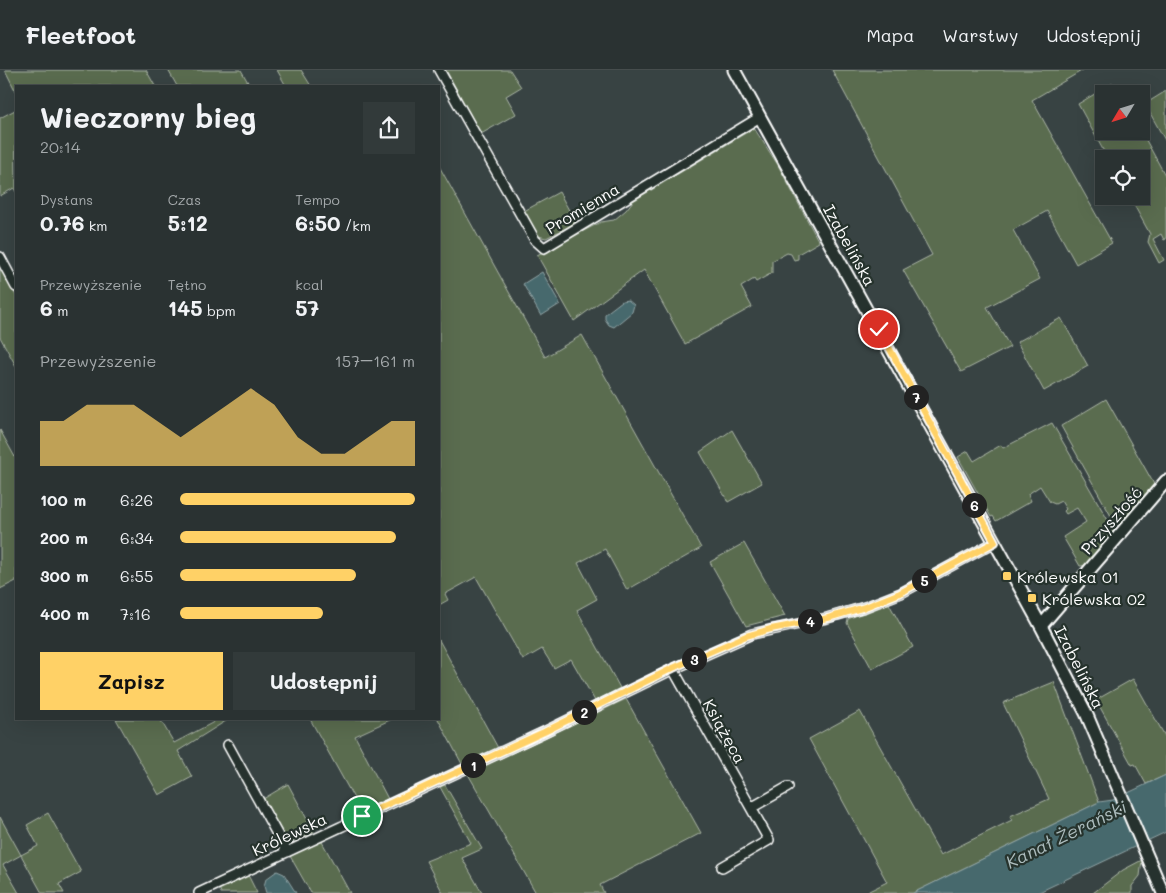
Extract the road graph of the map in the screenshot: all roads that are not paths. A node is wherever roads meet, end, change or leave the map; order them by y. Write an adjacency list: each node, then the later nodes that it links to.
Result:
1 (439, 70): 3 (street, Promienna)
2 (734, 70): 3 (street, Izabelińska)
3 (760, 117): 7 (street, Izabelińska)
4 (0, 257): 5 (street)
5 (15, 285)
6 (1166, 481): 8 (street, Przyszłość)
7 (995, 542): 8 (street, Izabelińska); 9 (street, Królewska)
8 (1041, 626): 16 (street, Izabelińska)
9 (673, 668): 12 (street, Książęca); 13 (street, Królewska)
10 (228, 745): 13 (street)
11 (788, 787): 12 (street)
12 (751, 808): 14 (street, Książęca)
13 (287, 852): 15 (street, Królewska)
14 (722, 866)
15 (199, 893)
16 (1163, 893)

